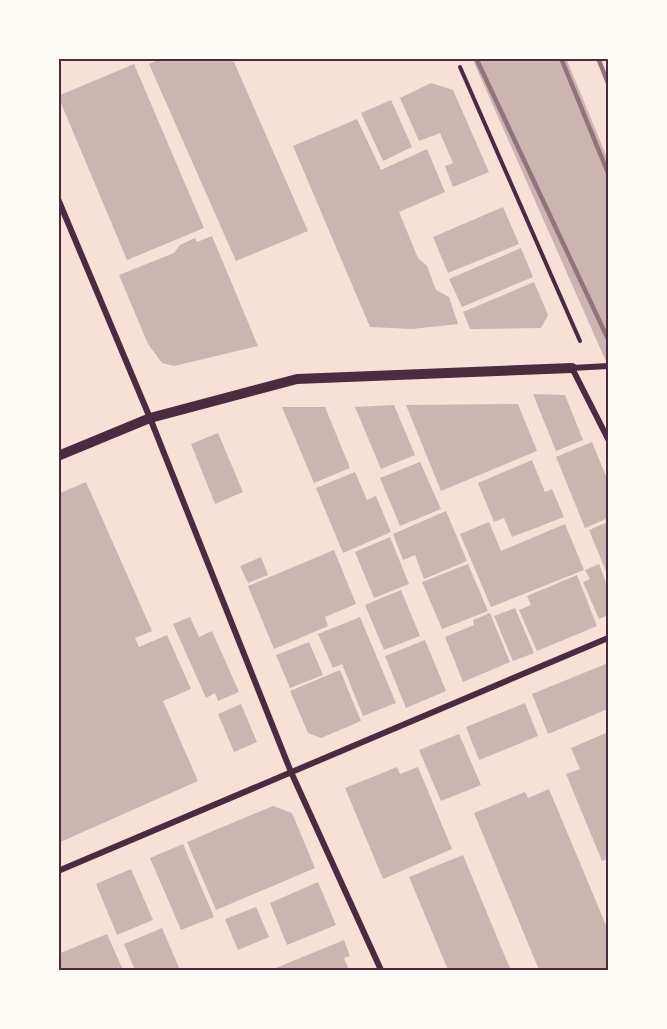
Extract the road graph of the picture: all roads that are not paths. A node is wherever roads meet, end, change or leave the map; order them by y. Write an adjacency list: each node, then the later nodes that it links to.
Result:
1 (58, 199): 4 (street)
2 (609, 366): 3 (street)
3 (572, 368): 4 (street); 5 (street)
4 (150, 418): 6 (street); 8 (street)
5 (609, 439)
6 (58, 456)
7 (609, 638): 8 (street)
8 (291, 772): 9 (street); 10 (street)
9 (58, 871)
10 (381, 970)

